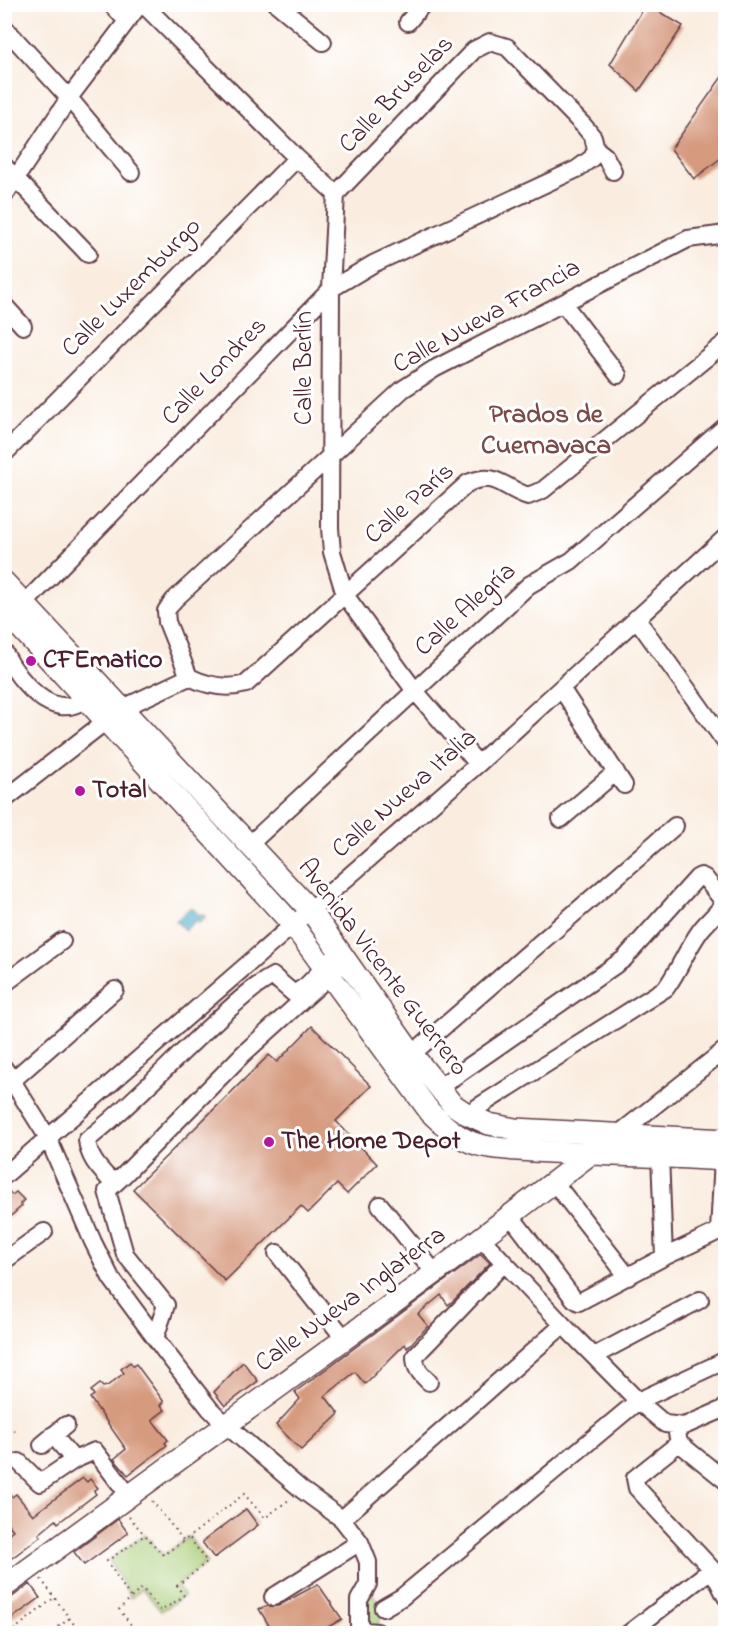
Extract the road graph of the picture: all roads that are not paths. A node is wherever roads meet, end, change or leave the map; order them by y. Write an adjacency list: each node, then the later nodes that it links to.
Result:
1 (111, 4): 5 (street)
2 (142, 4): 5 (street); 11 (street)
3 (277, 4): 8 (street)
4 (423, 4): 6 (street)
5 (127, 21): 9 (street)
6 (408, 22)
7 (4, 27): 9 (street)
8 (323, 42)
9 (69, 98): 14 (street); 15 (street)
10 (596, 149): 13 (street, Calle Bruselas); 16 (street, Calle Bruselas); 20 (street, Calle Londres)
11 (297, 158): 16 (street); 27 (street, Calle Luxemburgo)
12 (4, 166): 15 (street)
13 (613, 171)
14 (131, 172)
15 (16, 178): 17 (street); 19 (street)
16 (336, 194): 20 (street, Calle Berlín)
17 (4, 196)
18 (726, 234): 21 (street, Calle Nueva Francia)
19 (88, 254)
20 (331, 289): 28 (street, Calle Berlín); 32 (street, Calle Londres)
21 (563, 303): 25 (street); 28 (street, Calle Nueva Francia)
22 (4, 305): 23 (street)
23 (23, 327)
24 (726, 342): 31 (street, Calle París)
25 (618, 375)
26 (726, 426): 37 (street, Calle Alegría)
27 (4, 454)
28 (330, 455): 31 (street, Calle Berlín); 35 (street, Calle Nueva Francia)
29 (724, 543): 33 (street, Calle Nueva Italia)
30 (4, 582): 32 (main road, Avenida Vicente Guerrero)
31 (345, 595): 35 (street, Calle París); 37 (street, Calle Berlín)
32 (10, 611): 38 (main road, Avenida Vicente Guerrero); 39 (main road, Avenida Vicente Guerrero)
33 (636, 618): 36 (street, Calle Nueva Italia); 41 (street)
34 (4, 651): 38 (street)
35 (189, 677): 39 (street)
36 (561, 688): 42 (street, Calle Nueva Italia); 44 (street)
37 (415, 690): 42 (street, Calle Berlín); 46 (street, Calle Alegría)
38 (85, 699): 40 (main road, Avenida Vicente Guerrero)
39 (123, 708): 46 (main road, Avenida Vicente Guerrero)
40 (106, 721): 43 (street); 48 (main road, Avenida Vicente Guerrero)
41 (726, 743)
42 (478, 764): 47 (street, Calle Nueva Italia)
43 (4, 800)
44 (561, 819)
45 (675, 826): 55 (street)
46 (250, 844): 47 (main road, Avenida Vicente Guerrero)
47 (311, 911): 48 (street, Calle Nueva Italia); 50 (main road, Avenida Vicente Guerrero)
48 (294, 925): 51 (main road, Avenida Vicente Guerrero); 60 (street, Calle Nueva Italia)
49 (62, 941): 52 (street)
50 (343, 956): 51 (street); 55 (main road, Avenida Vicente Guerrero)
51 (327, 972): 62 (main road, Avenida Vicente Guerrero); 64 (street); 66 (street)
52 (4, 984)
53 (115, 990): 56 (street)
54 (726, 1049): 59 (street, Calle Nueva Inglaterra)
55 (412, 1053): 57 (main road, Avenida Vicente Guerrero)
56 (9, 1074): 60 (street)
57 (438, 1088): 58 (main road, Avenida Vicente Guerrero); 58 (street)
58 (466, 1114): 59 (main road, Avenida Vicente Guerrero)
59 (616, 1136): 61 (main road, Avenida Vicente Guerrero); 62 (main road, Calle Nueva Inglaterra)
60 (48, 1138): 65 (street, Calle Nueva Italia); 81 (street)
61 (725, 1153): 63 (main road, Avenida Vicente Guerrero); 74 (street)
62 (590, 1155): 63 (main road, Avenida Vicente Guerrero); 67 (main road, Calle Nueva Inglaterra)
63 (660, 1155): 74 (street)
64 (103, 1172): 66 (street); 68 (street)
65 (4, 1176)
66 (122, 1177): 68 (street)
67 (554, 1182): 70 (main road, Calle Nueva Inglaterra); 78 (street)
68 (107, 1191): 81 (street)
69 (380, 1205): 77 (street)
70 (510, 1215): 72 (main road, Calle Nueva Inglaterra); 78 (street)
71 (44, 1233): 75 (street)
72 (481, 1238): 76 (street); 77 (main road, Calle Nueva Inglaterra)
73 (277, 1253): 82 (street)
74 (664, 1257): 78 (street)
75 (4, 1261)
76 (504, 1263): 80 (street); 85 (street)
77 (435, 1274): 82 (main road, Calle Nueva Inglaterra)
78 (628, 1277)
79 (700, 1300): 83 (street)
80 (563, 1325): 83 (street); 95 (street)
81 (155, 1338): 88 (street)
82 (344, 1338): 88 (main road, Calle Nueva Inglaterra)
83 (594, 1356): 86 (street)
84 (726, 1360): 86 (street)
85 (429, 1382)
86 (638, 1401): 90 (street); 102 (street)
87 (726, 1408): 90 (street)
88 (226, 1425): 94 (main road, Calle Nueva Inglaterra); 95 (street)
89 (53, 1435): 91 (street)
90 (678, 1435): 93 (street); 97 (street)
91 (74, 1460): 92 (street); 94 (street)
92 (19, 1462)
93 (726, 1481)
94 (130, 1497): 99 (main road, Calle Nueva Inglaterra)
95 (342, 1519): 96 (street)
96 (360, 1542): 98 (street); 100 (street)
97 (712, 1569): 101 (street); 105 (street)
98 (368, 1584): 102 (street); 103 (street)
99 (4, 1587)
100 (273, 1597)
101 (726, 1597)
102 (383, 1608): 104 (street)
103 (352, 1629): 104 (street)
104 (377, 1633)
105 (628, 1634)

